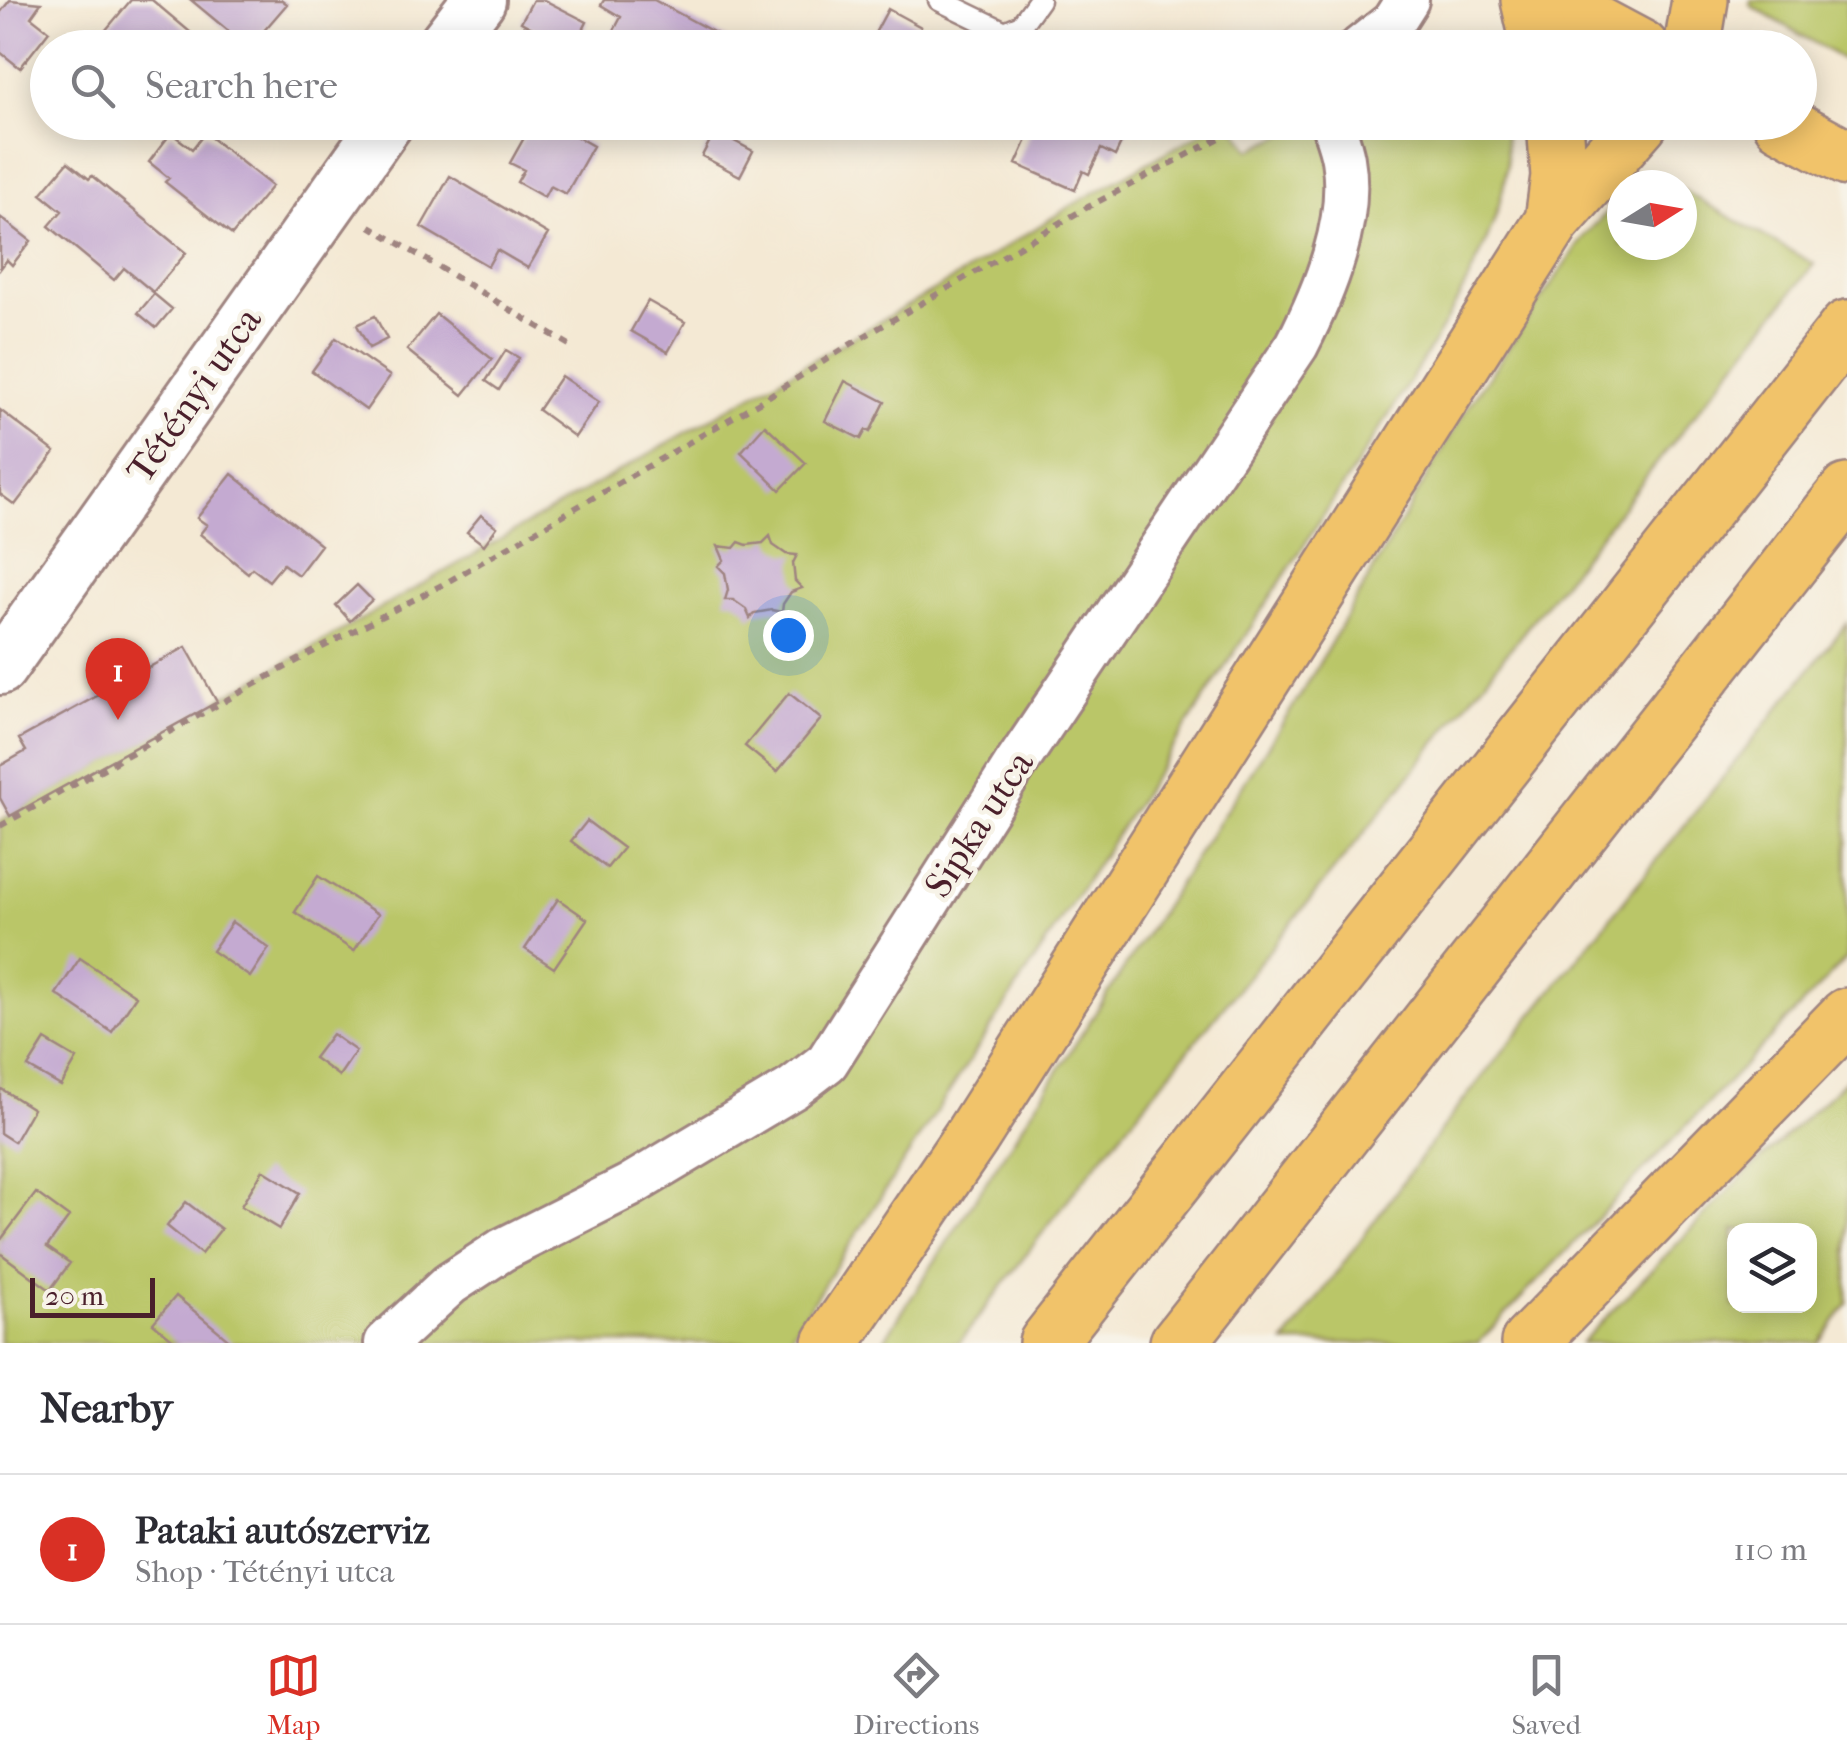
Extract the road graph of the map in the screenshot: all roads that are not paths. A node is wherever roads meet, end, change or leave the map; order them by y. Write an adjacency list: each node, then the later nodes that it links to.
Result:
1 (479, 0): 8 (street)
2 (939, 0): 9 (lane)
3 (1039, 0): 10 (lane)
4 (1407, 0): 11 (street)
5 (1529, 0): 12 (main road)
6 (1551, 0): 13 (main road)
7 (1700, 0): 14 (main road)
8 (456, 30)
9 (1001, 30)
10 (1010, 30)
11 (1382, 30)
12 (1536, 30)
13 (1607, 30)
14 (1695, 30)
15 (374, 140): 22 (street, Tétényi utca)
16 (1338, 140): 24 (street, Sipka utca)
17 (1557, 140): 19 (main road)
18 (1624, 140): 19 (main road)
19 (1553, 221): 25 (main road)
20 (1847, 328): 26 (main road)
21 (1847, 492): 27 (main road)
22 (0, 668)
23 (1847, 1016): 28 (main road)
24 (386, 1343)
25 (832, 1343)
26 (1046, 1343)
27 (1178, 1343)
28 (1529, 1343)

